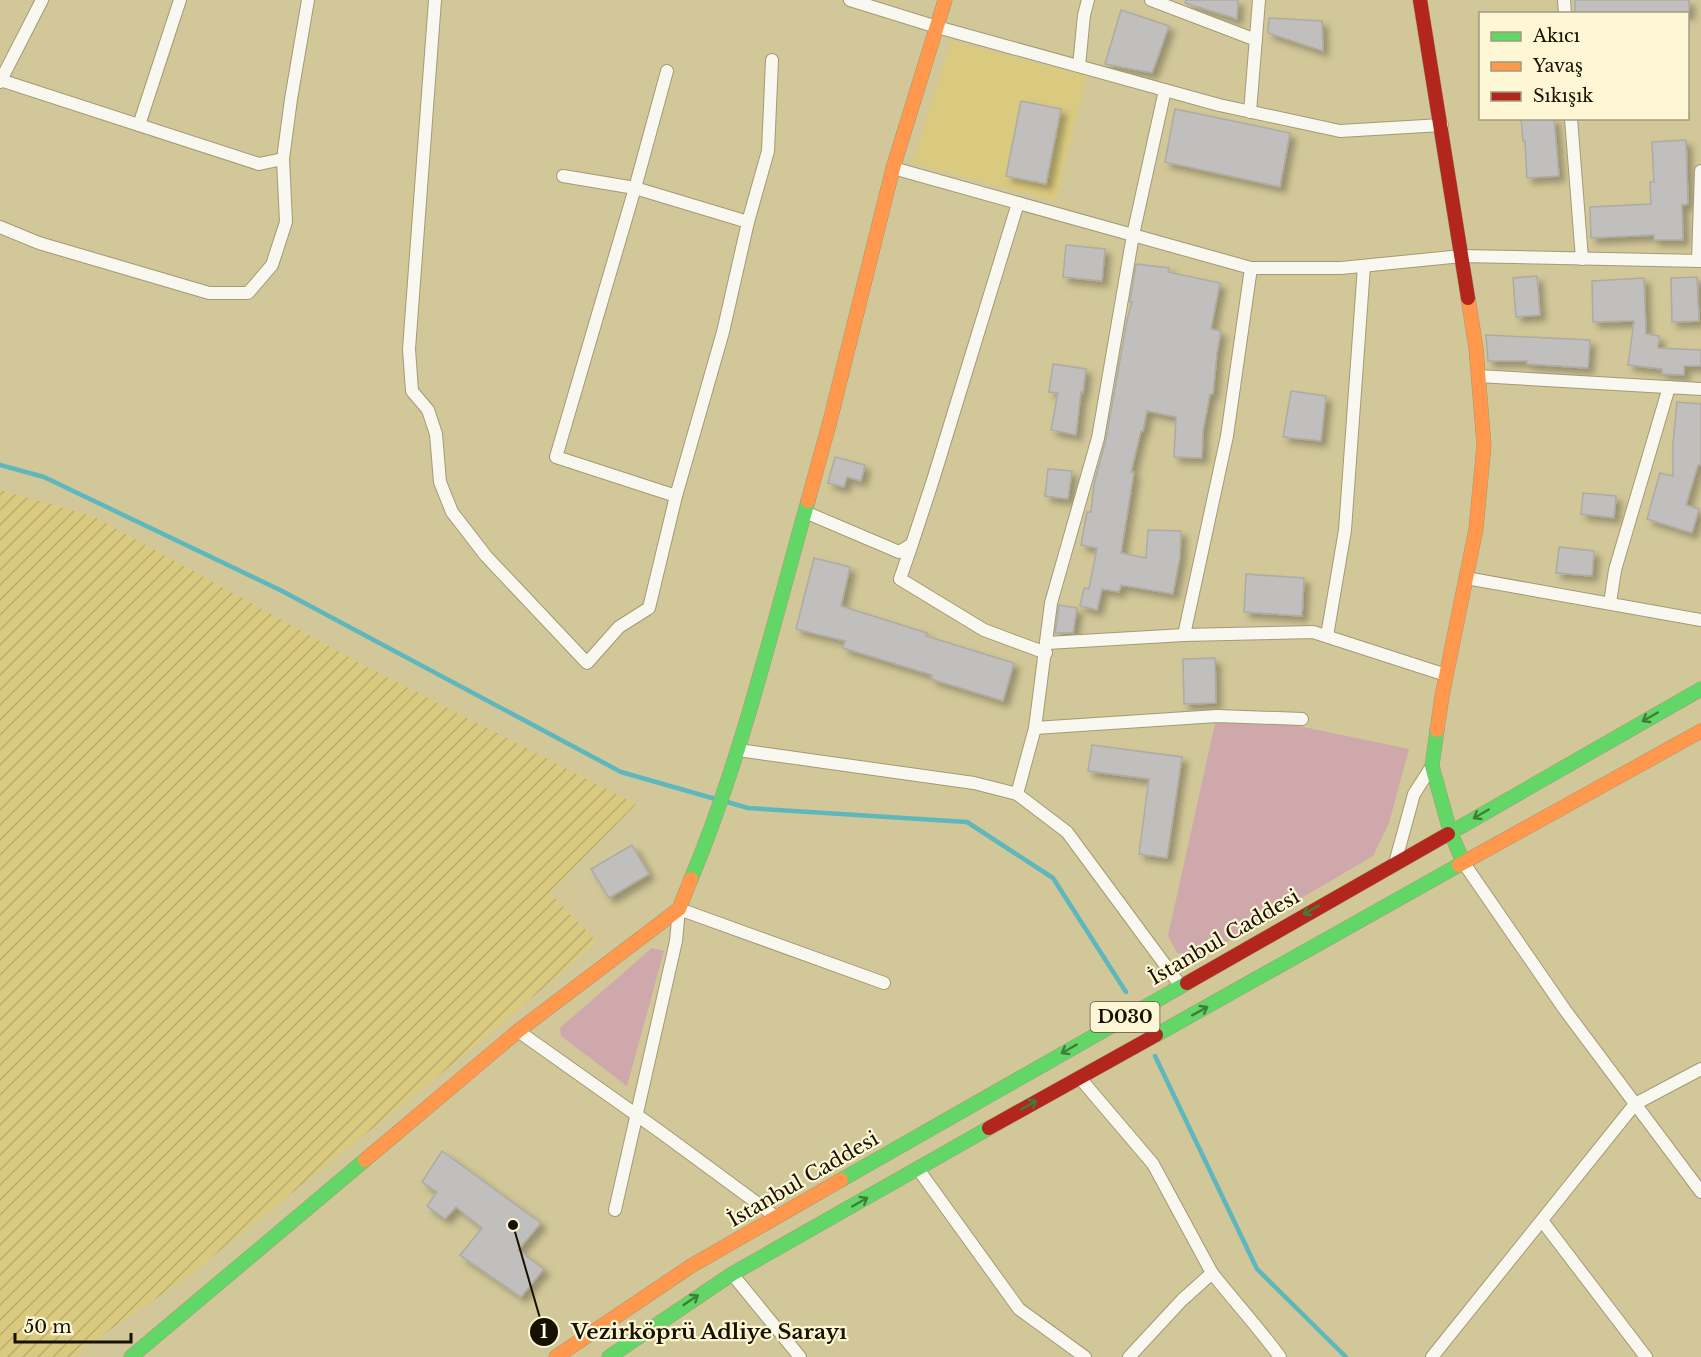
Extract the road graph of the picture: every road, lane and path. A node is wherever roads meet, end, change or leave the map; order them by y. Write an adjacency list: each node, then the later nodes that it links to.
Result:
1 (42, 0): 16 (street)
2 (180, 0): 20 (street)
3 (308, 0): 22 (street)
4 (435, 0): 39 (street)
5 (849, 0): 11 (street)
6 (945, 0): 11 (main road)
7 (1088, 0): 14 (street)
8 (1151, 0): 12 (street)
9 (1259, 0): 12 (street)
10 (1420, 0): 21 (main road)
11 (937, 27): 14 (street); 23 (main road)
12 (1256, 40): 18 (street)
13 (772, 60): 28 (street)
14 (1079, 66): 17 (street)
15 (667, 71): 26 (street)
16 (0, 81): 20 (street)
17 (1164, 90): 18 (street); 30 (street)
18 (1250, 112): 21 (street)
19 (1571, 120): 32 (street)
20 (139, 125): 22 (street)
21 (1442, 126): 31 (main road)
22 (284, 159): 29 (street)
23 (893, 168): 27 (street); 40 (main road)
24 (1701, 171): 33 (street)
25 (563, 176): 26 (street)
26 (635, 188): 28 (street); 39 (street)
27 (1018, 203): 30 (street); 41 (street)
28 (748, 222): 39 (street)
29 (0, 227)
30 (1133, 235): 35 (street); 47 (street)
31 (1462, 256): 32 (street); 34 (street); 36 (main road)
32 (1582, 259): 33 (street)
33 (1699, 261)
34 (1364, 266): 35 (street); 46 (street)
35 (1251, 268): 45 (street)
36 (1478, 376): 37 (street); 42 (main road)
37 (1669, 387): 38 (street); 43 (street)
38 (1701, 389)
39 (676, 496)
40 (805, 512): 41 (street); 53 (main road)
41 (912, 544): 47 (street)
42 (1466, 578): 43 (street); 48 (main road)
43 (1610, 603): 44 (street)
44 (1701, 620)
45 (1184, 635): 46 (street); 47 (street)
46 (1327, 636): 48 (street)
47 (1046, 648): 51 (street)
48 (1446, 675): 54 (main road)
49 (1701, 688): 56 (main road, İstanbul Caddesi / D030, one-way to 56)
50 (1302, 719): 51 (street)
51 (1035, 728): 55 (street)
52 (1701, 731): 57 (main road, D030)
53 (738, 750): 55 (street); 59 (main road)
54 (1432, 766): 56 (main road); 58 (street)
55 (1017, 794): 61 (street)
56 (1450, 831): 57 (main road); 58 (main road, İstanbul Caddesi / D030)
57 (1463, 862): 64 (main road, D030, one-way to 57); 65 (street)
58 (1395, 863): 61 (main road, İstanbul Caddesi / D030, one-way to 61)
59 (679, 909): 60 (street); 62 (main road); 66 (street)
60 (884, 983)
61 (1180, 985): 70 (main road, İstanbul Caddesi / D030, one-way to 70)
62 (518, 1031): 66 (street); 74 (main road)
63 (1701, 1069): 65 (street)
64 (1079, 1077): 67 (main road, D030, one-way to 64); 72 (street)
65 (1635, 1104): 68 (street); 71 (street)
66 (637, 1115): 69 (street); 70 (street)
67 (918, 1169): 73 (main road, D030, one-way to 67); 78 (street)
68 (1701, 1192)
69 (615, 1210)
70 (776, 1217): 75 (main road, İstanbul Caddesi / D030)
71 (1543, 1222): 81 (street); 82 (street)
72 (1212, 1273): 79 (street); 80 (street)
73 (732, 1274): 76 (main road, D030, one-way to 73); 77 (street)
74 (131, 1357)
75 (556, 1357)
76 (609, 1357)
77 (800, 1357)
78 (1085, 1357)
79 (1129, 1357)
80 (1280, 1357)
81 (1432, 1357)
82 (1646, 1357)

